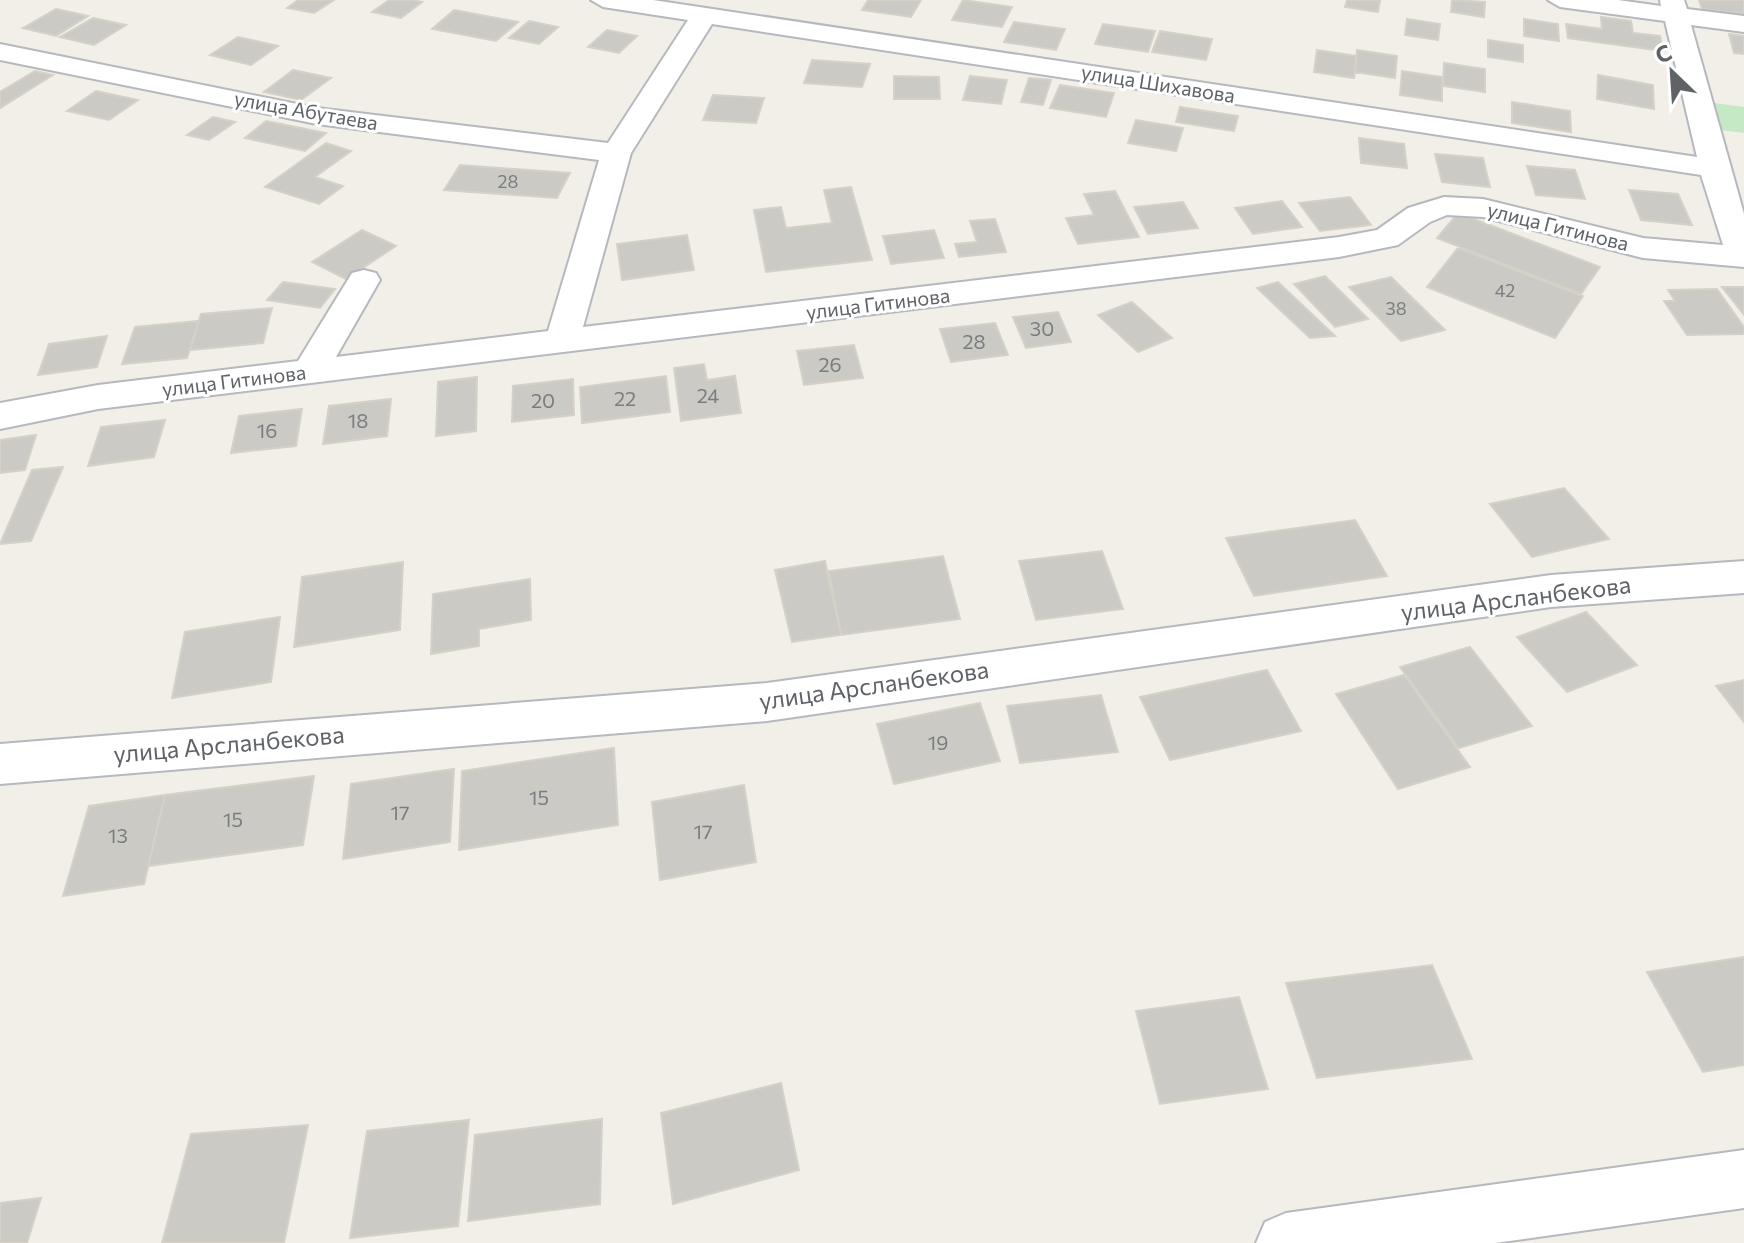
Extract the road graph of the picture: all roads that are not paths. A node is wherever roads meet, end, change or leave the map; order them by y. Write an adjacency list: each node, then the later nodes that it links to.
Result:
1 (603, 0): 3 (street, улица Шихавова)
2 (1560, 0): 4 (street)
3 (658, 4): 5 (street, улица Шихавова)
4 (1674, 8): 6 (street); 9 (street)
5 (704, 16): 8 (street); 9 (street, улица Шихавова)
6 (1744, 24)
7 (0, 52): 8 (street, улица Абутаева)
8 (616, 153): 12 (street)
9 (1714, 168): 10 (street)
10 (1743, 257): 12 (street, улица Гитинова)
11 (364, 280): 13 (street)
12 (562, 343): 13 (street, улица Гитинова)
13 (309, 372): 14 (street, улица Гитинова)
14 (0, 416)
15 (1744, 577): 16 (street, улица Арсланбекова)
16 (0, 764)
17 (1744, 1179): 18 (street)
18 (1286, 1243)

